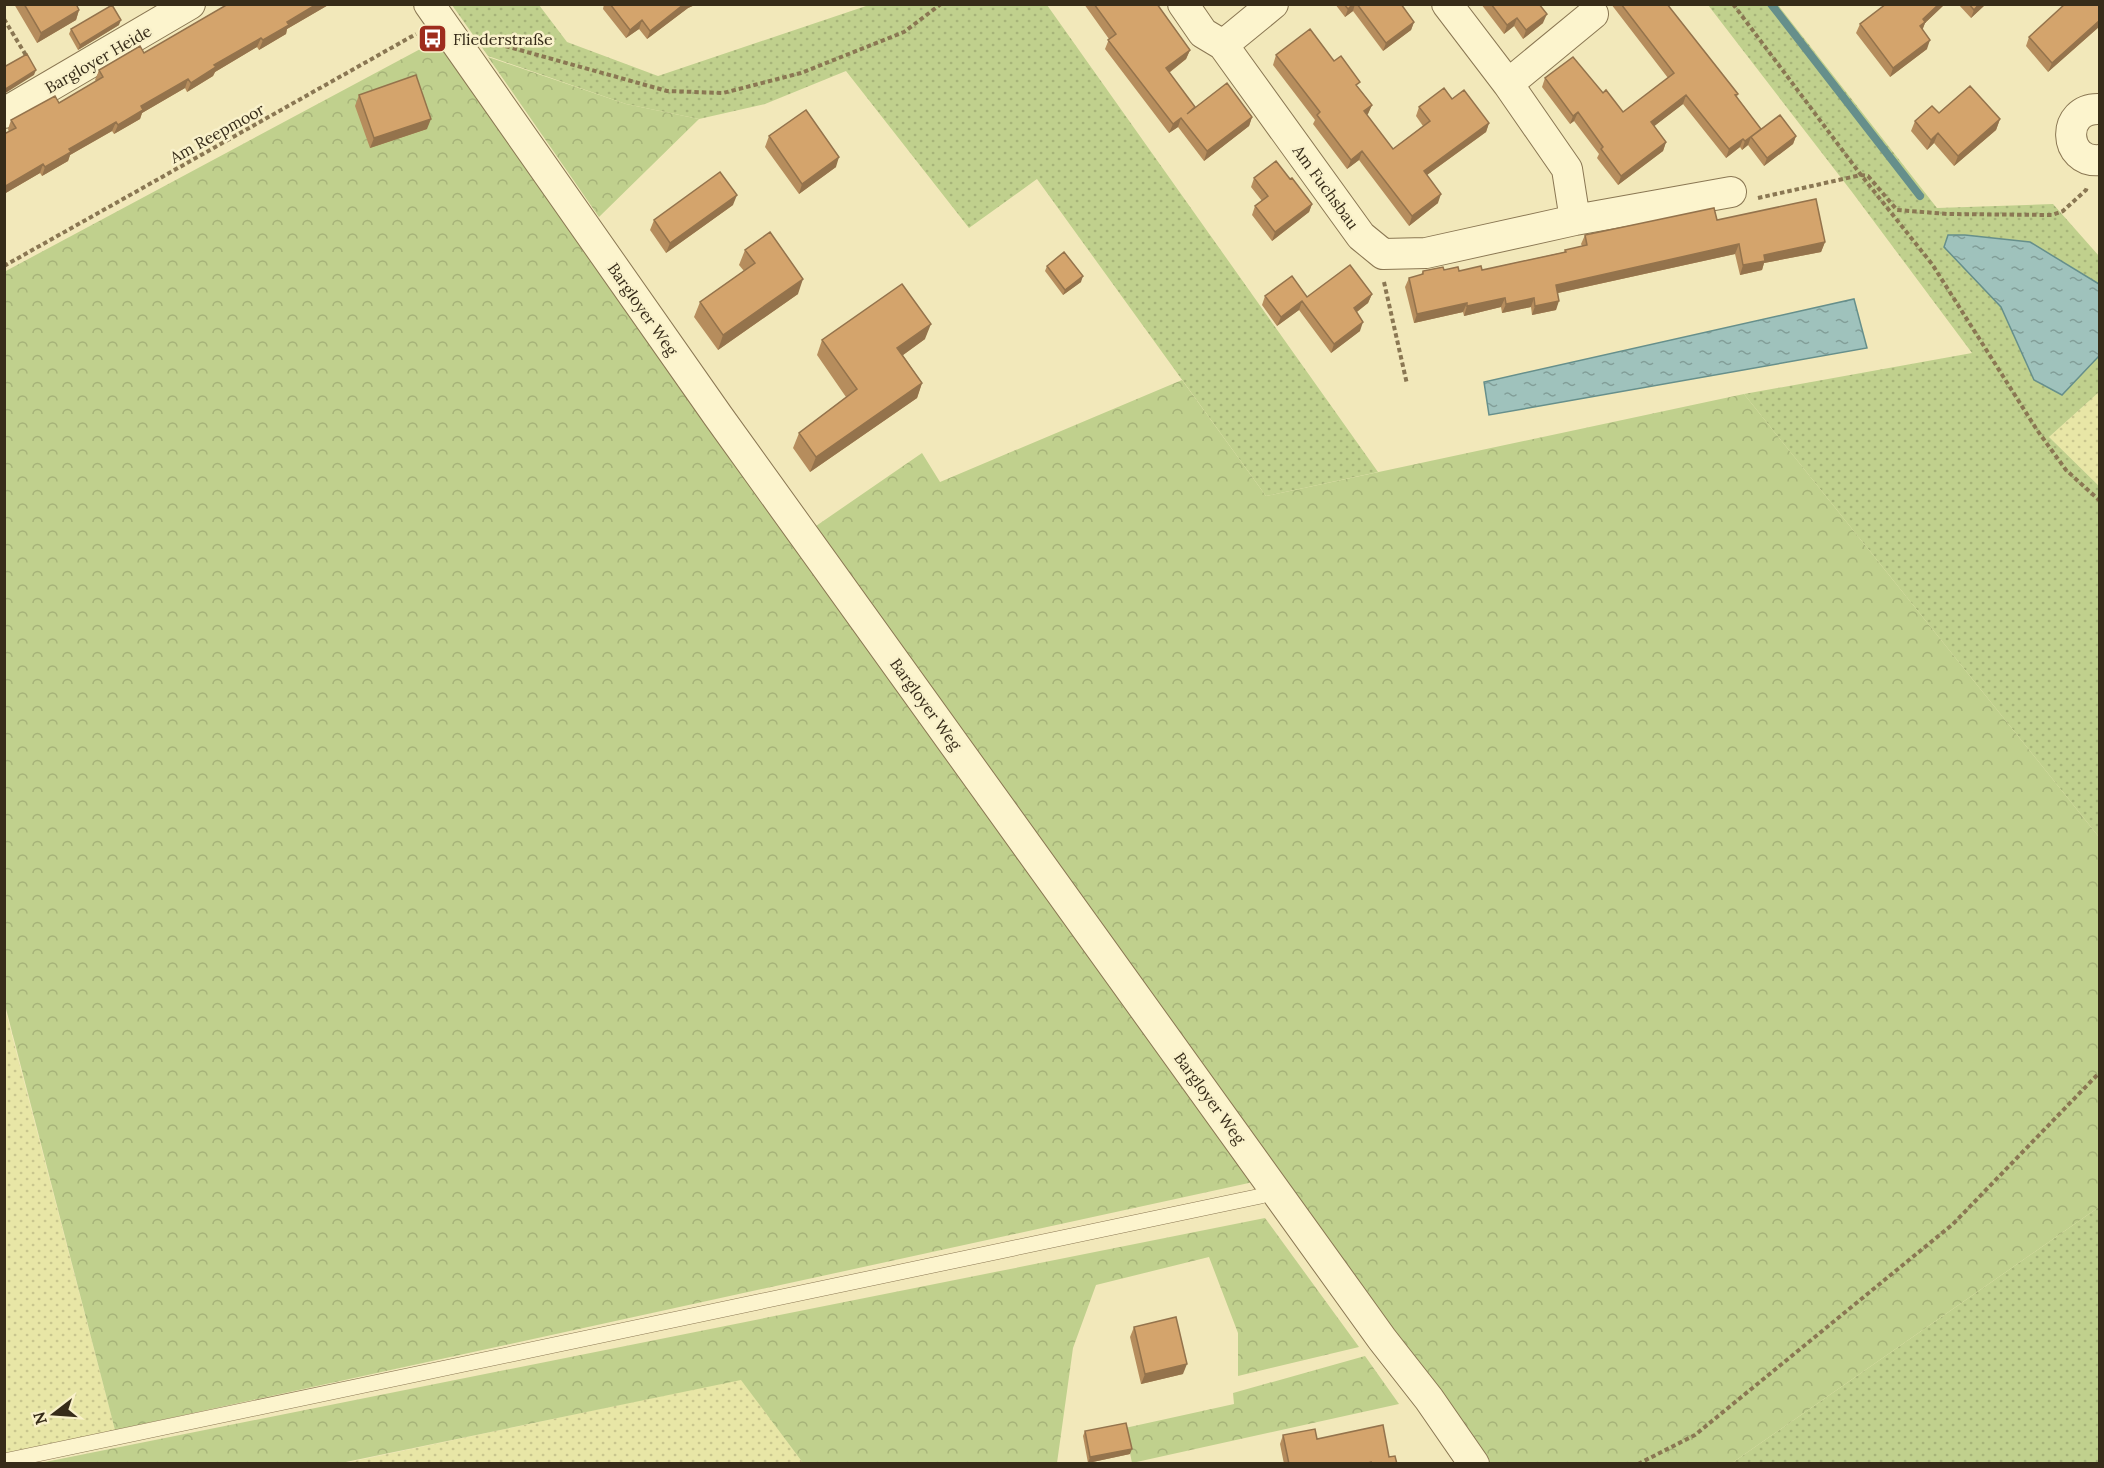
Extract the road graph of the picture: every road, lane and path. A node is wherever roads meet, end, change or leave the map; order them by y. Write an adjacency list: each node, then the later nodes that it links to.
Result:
1 (190, 4): 13 (street, Bargloyer Heide)
2 (941, 4): 10 (path)
3 (1183, 4): 11 (street, Am Fuchsbau)
4 (1274, 4): 11 (street)
5 (1447, 4): 12 (street)
6 (1733, 4): 17 (path)
7 (435, 13): 21 (path, Am Reepmoor); 25 (street, Bargloyer Weg)
8 (1593, 14): 12 (street)
9 (4, 19): 13 (path)
10 (481, 38)
11 (1223, 45): 20 (street, Am Fuchsbau)
12 (1508, 84): 19 (street)
13 (45, 89): 15 (street, Bargloyer Heide)
14 (2100, 110): 16 (street)
15 (4, 113)
16 (2097, 160): 17 (path)
17 (1861, 175): 18 (path); 23 (path)
18 (1731, 192): 19 (street)
19 (1575, 220): 20 (street)
20 (1383, 254): 22 (path)
21 (4, 266)
22 (1407, 384)
23 (2100, 501)
24 (2100, 1072): 28 (path)
25 (1274, 1187): 26 (lane); 27 (street, Bargloyer Weg)
26 (4, 1461)
27 (1474, 1464)
28 (1638, 1464)

